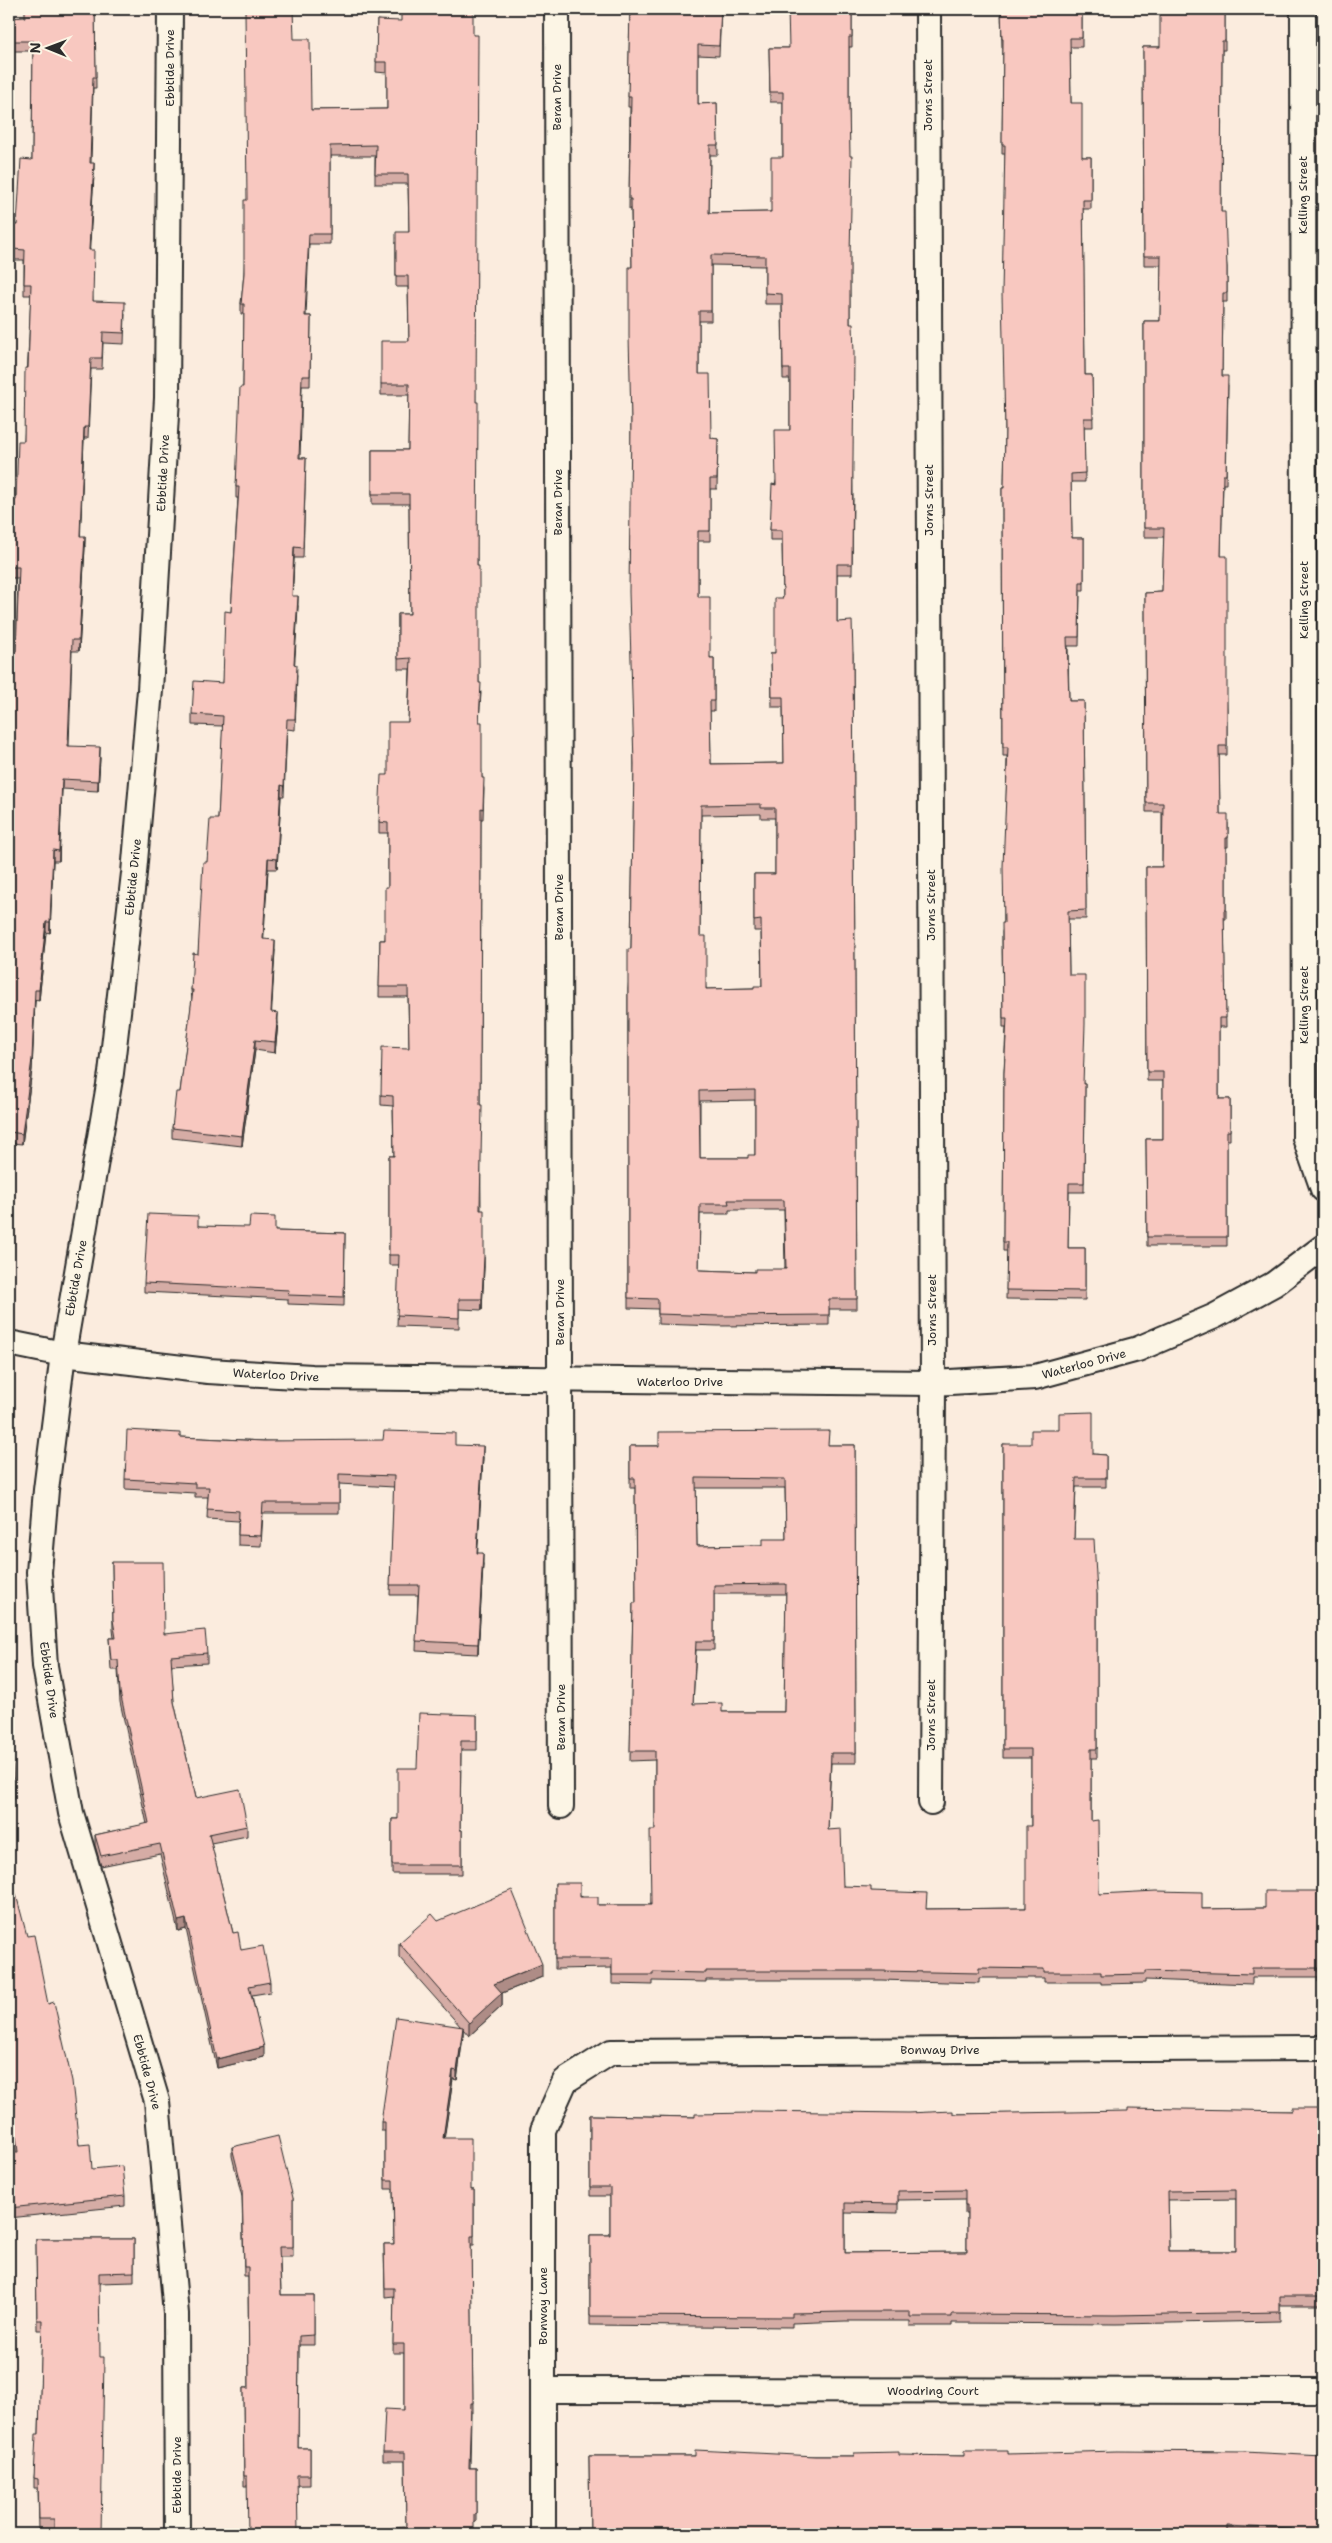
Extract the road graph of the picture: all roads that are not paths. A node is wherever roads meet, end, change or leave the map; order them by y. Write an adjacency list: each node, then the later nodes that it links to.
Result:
1 (170, 9): 8 (street, Ebbtide Drive)
2 (557, 9): 9 (street, Beran Drive)
3 (928, 9): 10 (street, Jorns Street)
4 (1303, 9): 5 (street, Kelling Street)
5 (1323, 1188)
6 (1323, 1247): 10 (street, Waterloo Drive)
7 (9, 1343): 8 (street, Waterloo Drive)
8 (63, 1354): 9 (street, Waterloo Drive); 17 (street, Ebbtide Drive)
9 (560, 1381): 10 (street, Waterloo Drive); 12 (street, Beran Drive)
10 (933, 1383): 11 (street, Jorns Street)
11 (931, 1802)
12 (561, 1806)
13 (1323, 2048): 14 (street, Bonway Drive)
14 (565, 2082): 15 (street, Bonway Lane)
15 (543, 2390): 16 (street, Woodring Court); 18 (street, Bonway Lane)
16 (1323, 2391)
17 (177, 2534)
18 (543, 2534)

